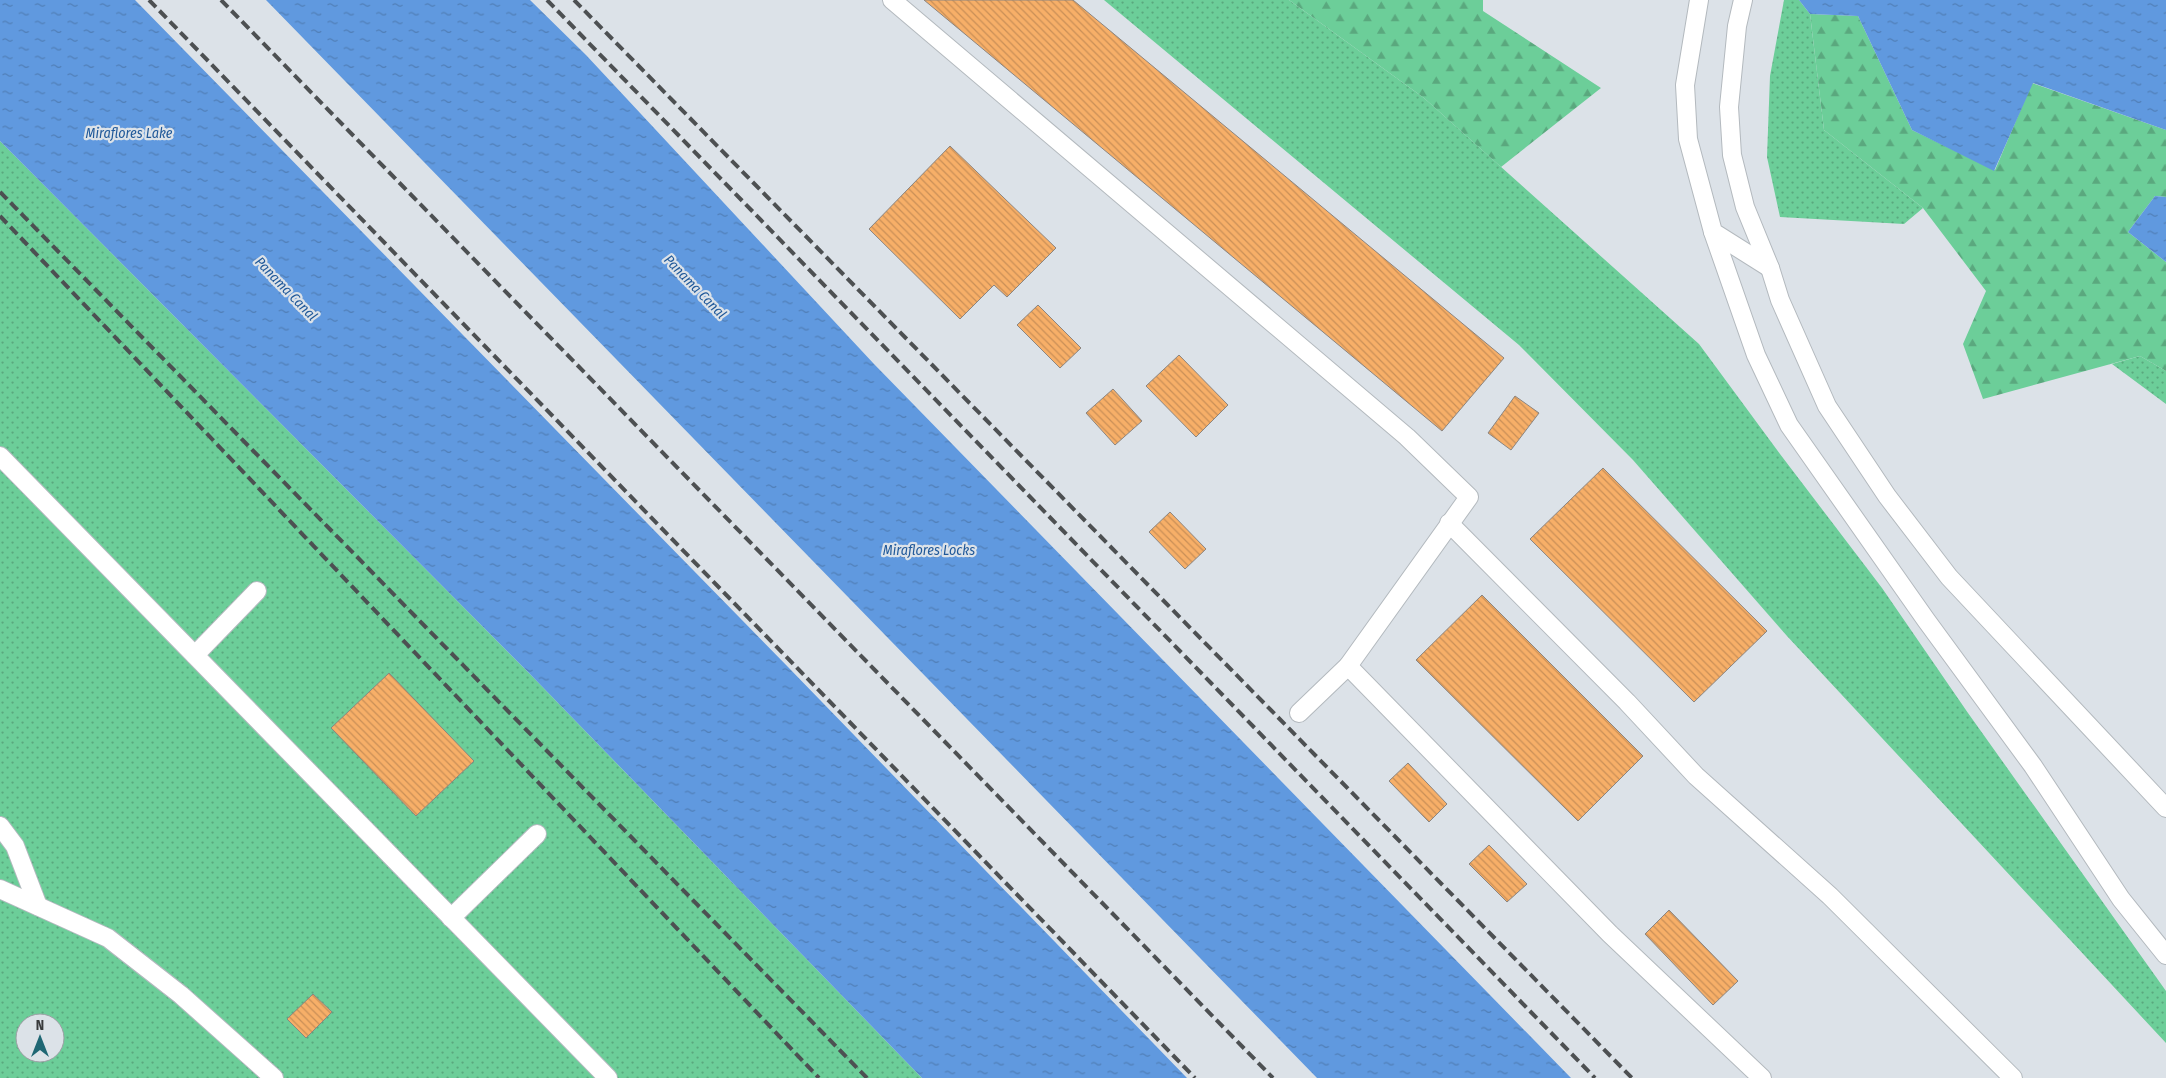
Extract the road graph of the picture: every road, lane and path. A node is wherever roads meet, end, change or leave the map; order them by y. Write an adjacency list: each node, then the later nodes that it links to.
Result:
1 (892, 0): 7 (lane)
2 (1699, 0): 4 (lane)
3 (1743, 0): 5 (lane)
4 (1712, 232): 5 (lane); 18 (lane)
5 (1770, 268): 12 (lane)
6 (0, 456): 9 (lane)
7 (1449, 523): 10 (lane); 22 (lane)
8 (257, 591): 9 (lane)
9 (195, 655): 17 (lane)
10 (1348, 666): 11 (lane); 21 (lane)
11 (1299, 713)
12 (2166, 808)
13 (0, 826): 16 (lane)
14 (537, 834): 17 (lane)
15 (0, 889): 16 (lane)
16 (38, 906): 19 (lane)
17 (452, 918): 20 (lane)
18 (2166, 955)
19 (274, 1078)
20 (608, 1078)
21 (1762, 1078)
22 (2013, 1078)

